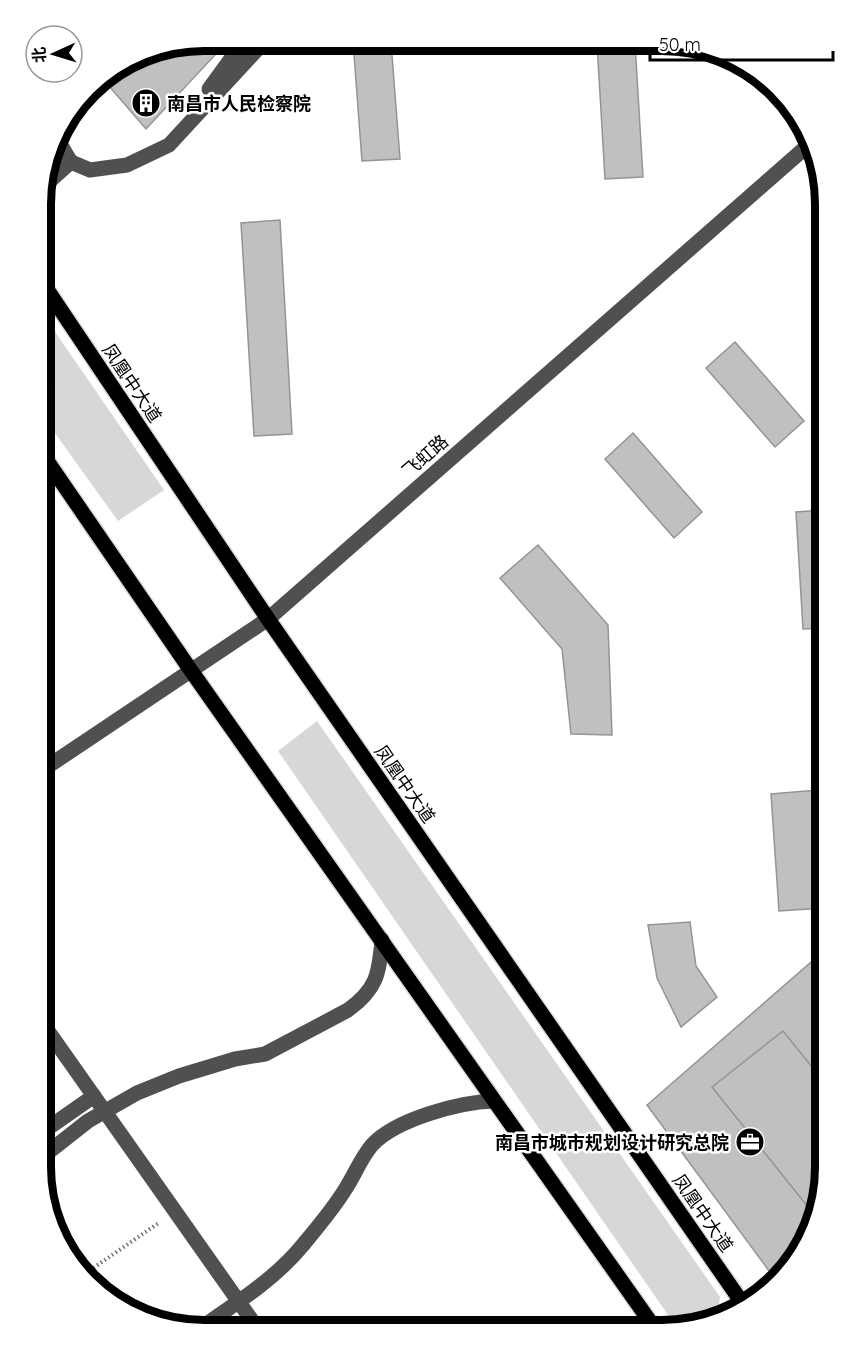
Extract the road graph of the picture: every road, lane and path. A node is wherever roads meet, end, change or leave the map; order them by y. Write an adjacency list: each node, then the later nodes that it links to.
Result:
1 (237, 51): 3 (street)
2 (256, 51): 3 (street)
3 (169, 145): 6 (street)
4 (62, 147): 6 (street)
5 (804, 149): 10 (street, 飞虹路)
6 (71, 162): 7 (street)
7 (53, 178)
8 (51, 295): 10 (main road, 凤凰中大道)
9 (51, 465): 11 (main road)
10 (268, 620): 11 (street, 飞虹路); 22 (main road, 凤凰中大道)
11 (192, 672): 12 (street, 飞虹路); 13 (main road)
12 (51, 764)
13 (382, 940): 16 (main road); 17 (street)
14 (51, 1035): 15 (street)
15 (94, 1096): 17 (street); 18 (street)
16 (494, 1101): 23 (street); 26 (main road)
17 (104, 1111): 19 (street); 20 (street)
18 (51, 1125)
19 (51, 1150)
20 (175, 1211): 21 (path); 23 (street)
21 (91, 1269)
22 (740, 1299)
23 (233, 1305): 24 (street); 25 (street)
24 (212, 1320)
25 (245, 1320)
26 (649, 1320)

